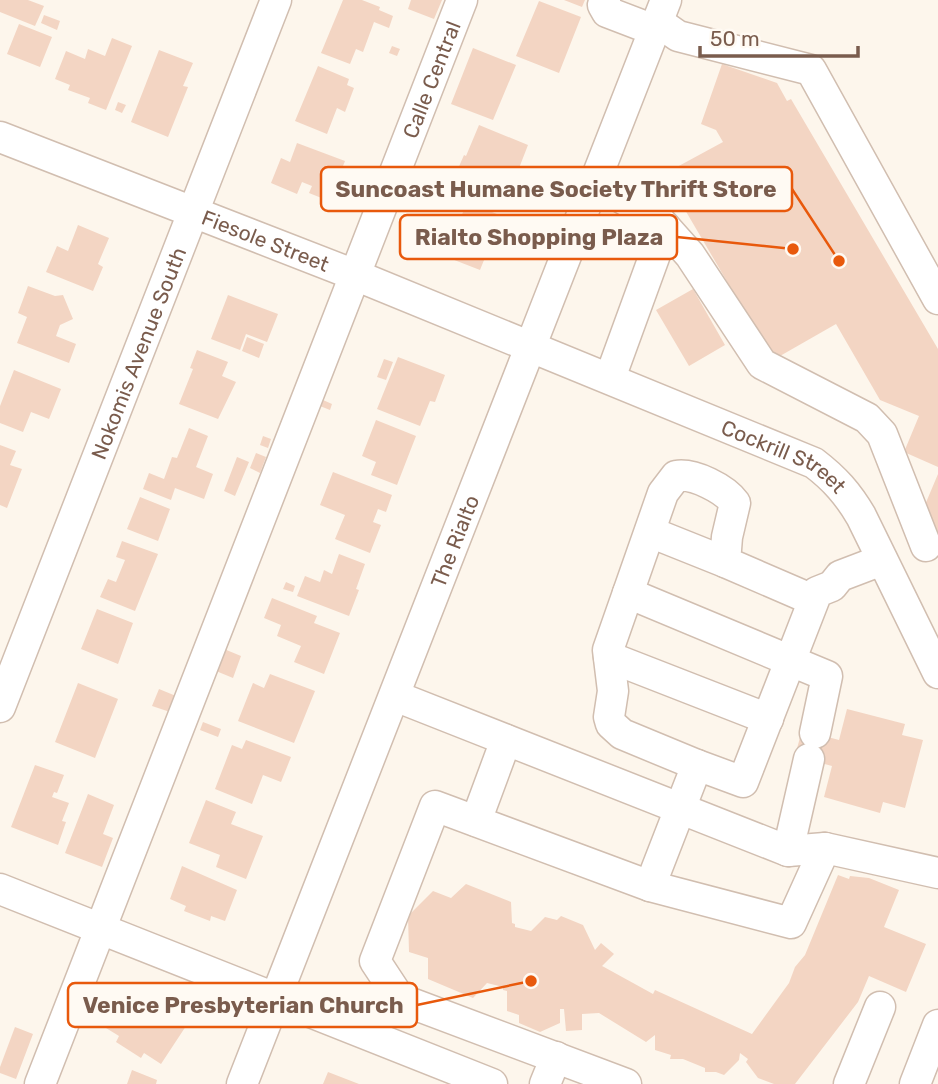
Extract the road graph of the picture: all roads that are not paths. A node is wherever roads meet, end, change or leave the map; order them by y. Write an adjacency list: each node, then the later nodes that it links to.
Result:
1 (276, 0): 7 (street, Nokomis Avenue South)
2 (462, 0): 9 (street, Calle Central)
3 (605, 0): 4 (street)
4 (659, 17): 6 (street, The Rialto); 10 (street)
5 (0, 137): 7 (street, Fiesole Street)
6 (595, 183): 8 (street); 11 (street, The Rialto)
7 (193, 214): 9 (street, Fiesole Street); 23 (street, Nokomis Avenue South)
8 (665, 227): 12 (street); 14 (street)
9 (355, 275): 11 (street, Fiesole Street); 34 (street, Calle Central)
10 (938, 299)
11 (531, 346): 12 (street, Cockrill Street); 22 (street, The Rialto)
12 (610, 378): 16 (street, Cockrill Street)
13 (649, 531): 15 (street); 15 (street); 17 (street)
14 (932, 551): 16 (street)
15 (725, 562): 18 (street)
16 (885, 566): 18 (street); 21 (street, Cockrill Street)
17 (628, 593): 19 (street); 20 (street)
18 (822, 593): 20 (street)
19 (609, 657): 24 (street); 26 (street)
20 (796, 662): 24 (street); 30 (street)
21 (938, 673)
22 (395, 696): 25 (street); 35 (street, The Rialto)
23 (0, 707)
24 (768, 719): 26 (street)
25 (506, 740): 27 (street); 28 (street)
26 (697, 765): 27 (street)
27 (680, 809): 30 (street); 32 (street)
28 (476, 821): 32 (street); 36 (street)
29 (825, 848): 30 (street); 31 (street); 32 (street)
30 (788, 851)
31 (938, 873)
32 (650, 886)
33 (0, 890): 34 (street)
34 (100, 929): 35 (street); 41 (street, Calle Central)
35 (276, 997): 39 (street); 42 (street, The Rialto)
36 (400, 999): 39 (street); 40 (street)
37 (880, 1007): 45 (street)
38 (938, 1027): 46 (street)
39 (382, 1040): 43 (street)
40 (550, 1071): 44 (street)
41 (40, 1084)
42 (242, 1084)
43 (492, 1084)
44 (626, 1084)
45 (849, 1084)
46 (915, 1084)

